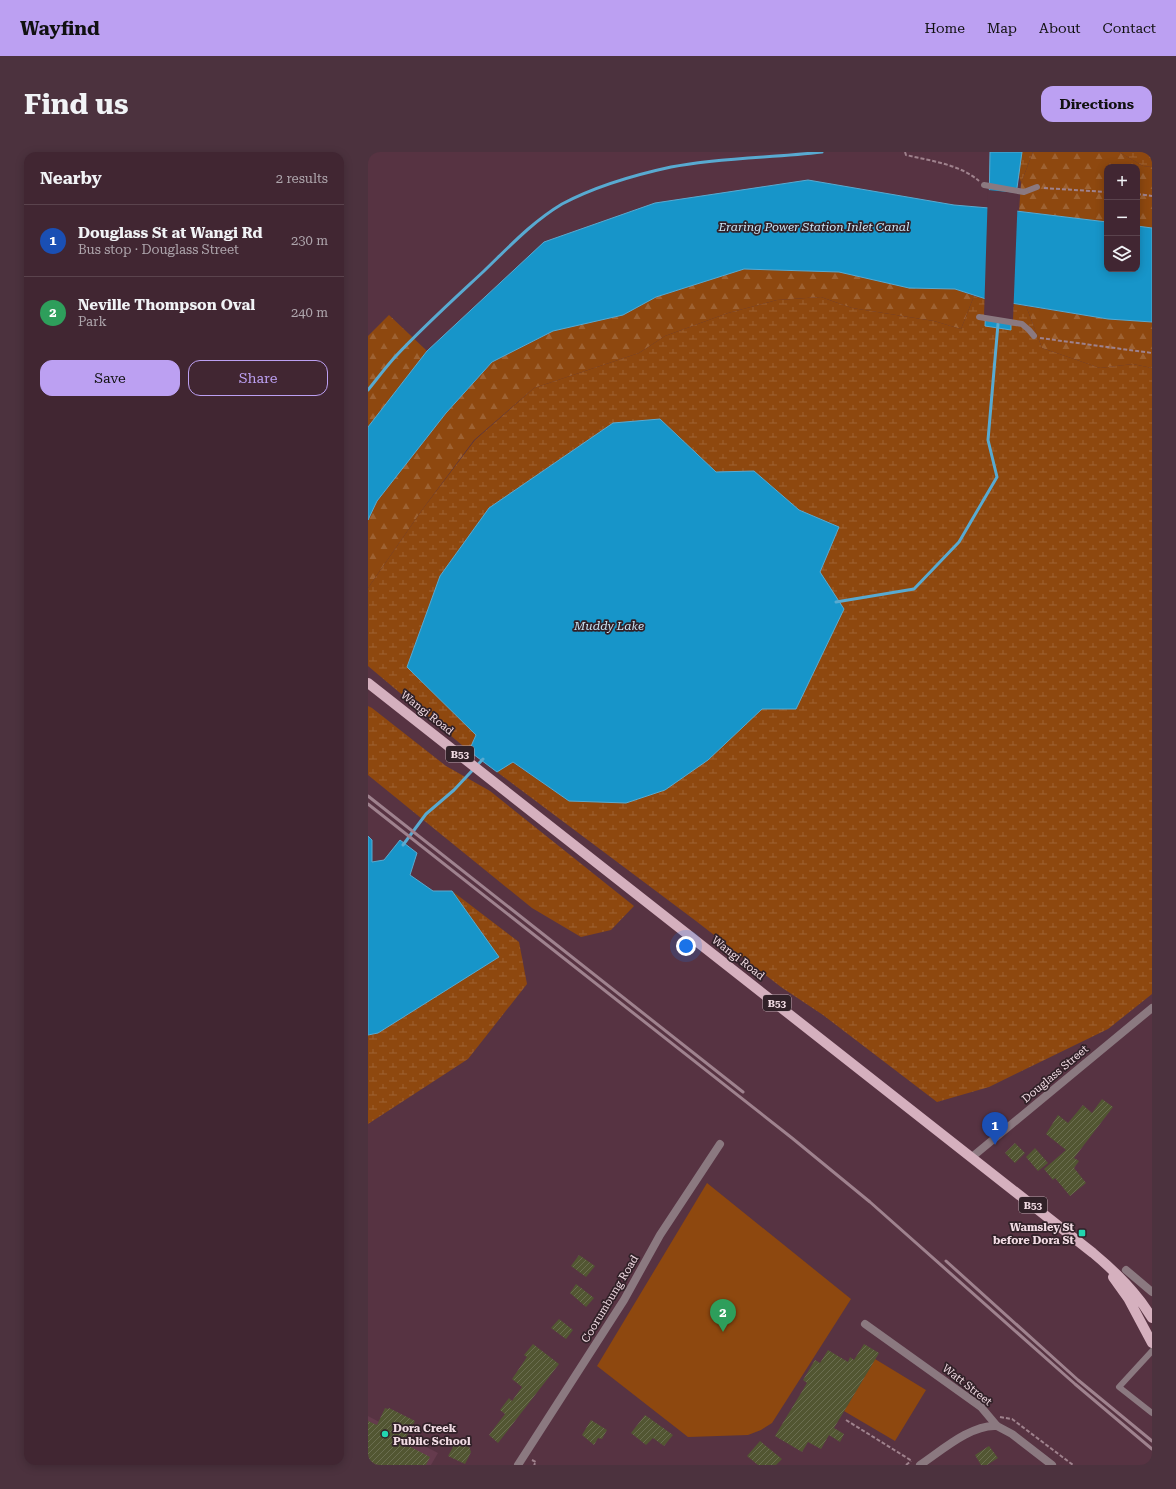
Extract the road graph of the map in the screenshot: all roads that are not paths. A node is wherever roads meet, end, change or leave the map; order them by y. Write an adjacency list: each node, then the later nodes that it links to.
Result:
1 (984, 185): 2 (lane)
2 (1037, 187)
3 (979, 317): 4 (lane)
4 (1034, 336)
5 (368, 683): 8 (main road, Wangi Road / B53)
6 (1152, 1008): 8 (street, Douglass Street)
7 (720, 1144): 19 (street, Coorumbung Road)
8 (972, 1157): 9 (main road, Wangi Road / B53)
9 (1093, 1253): 12 (main road, B53); 14 (main road, B53)
10 (1126, 1270): 11 (street)
11 (1152, 1292)
12 (1152, 1318)
13 (865, 1324): 17 (street, Watt Street)
14 (1152, 1343)
15 (1152, 1351): 16 (lane)
16 (1152, 1413)
17 (997, 1426): 18 (street); 20 (street, Watt Street)
18 (916, 1461)
19 (518, 1465)
20 (1052, 1465)

